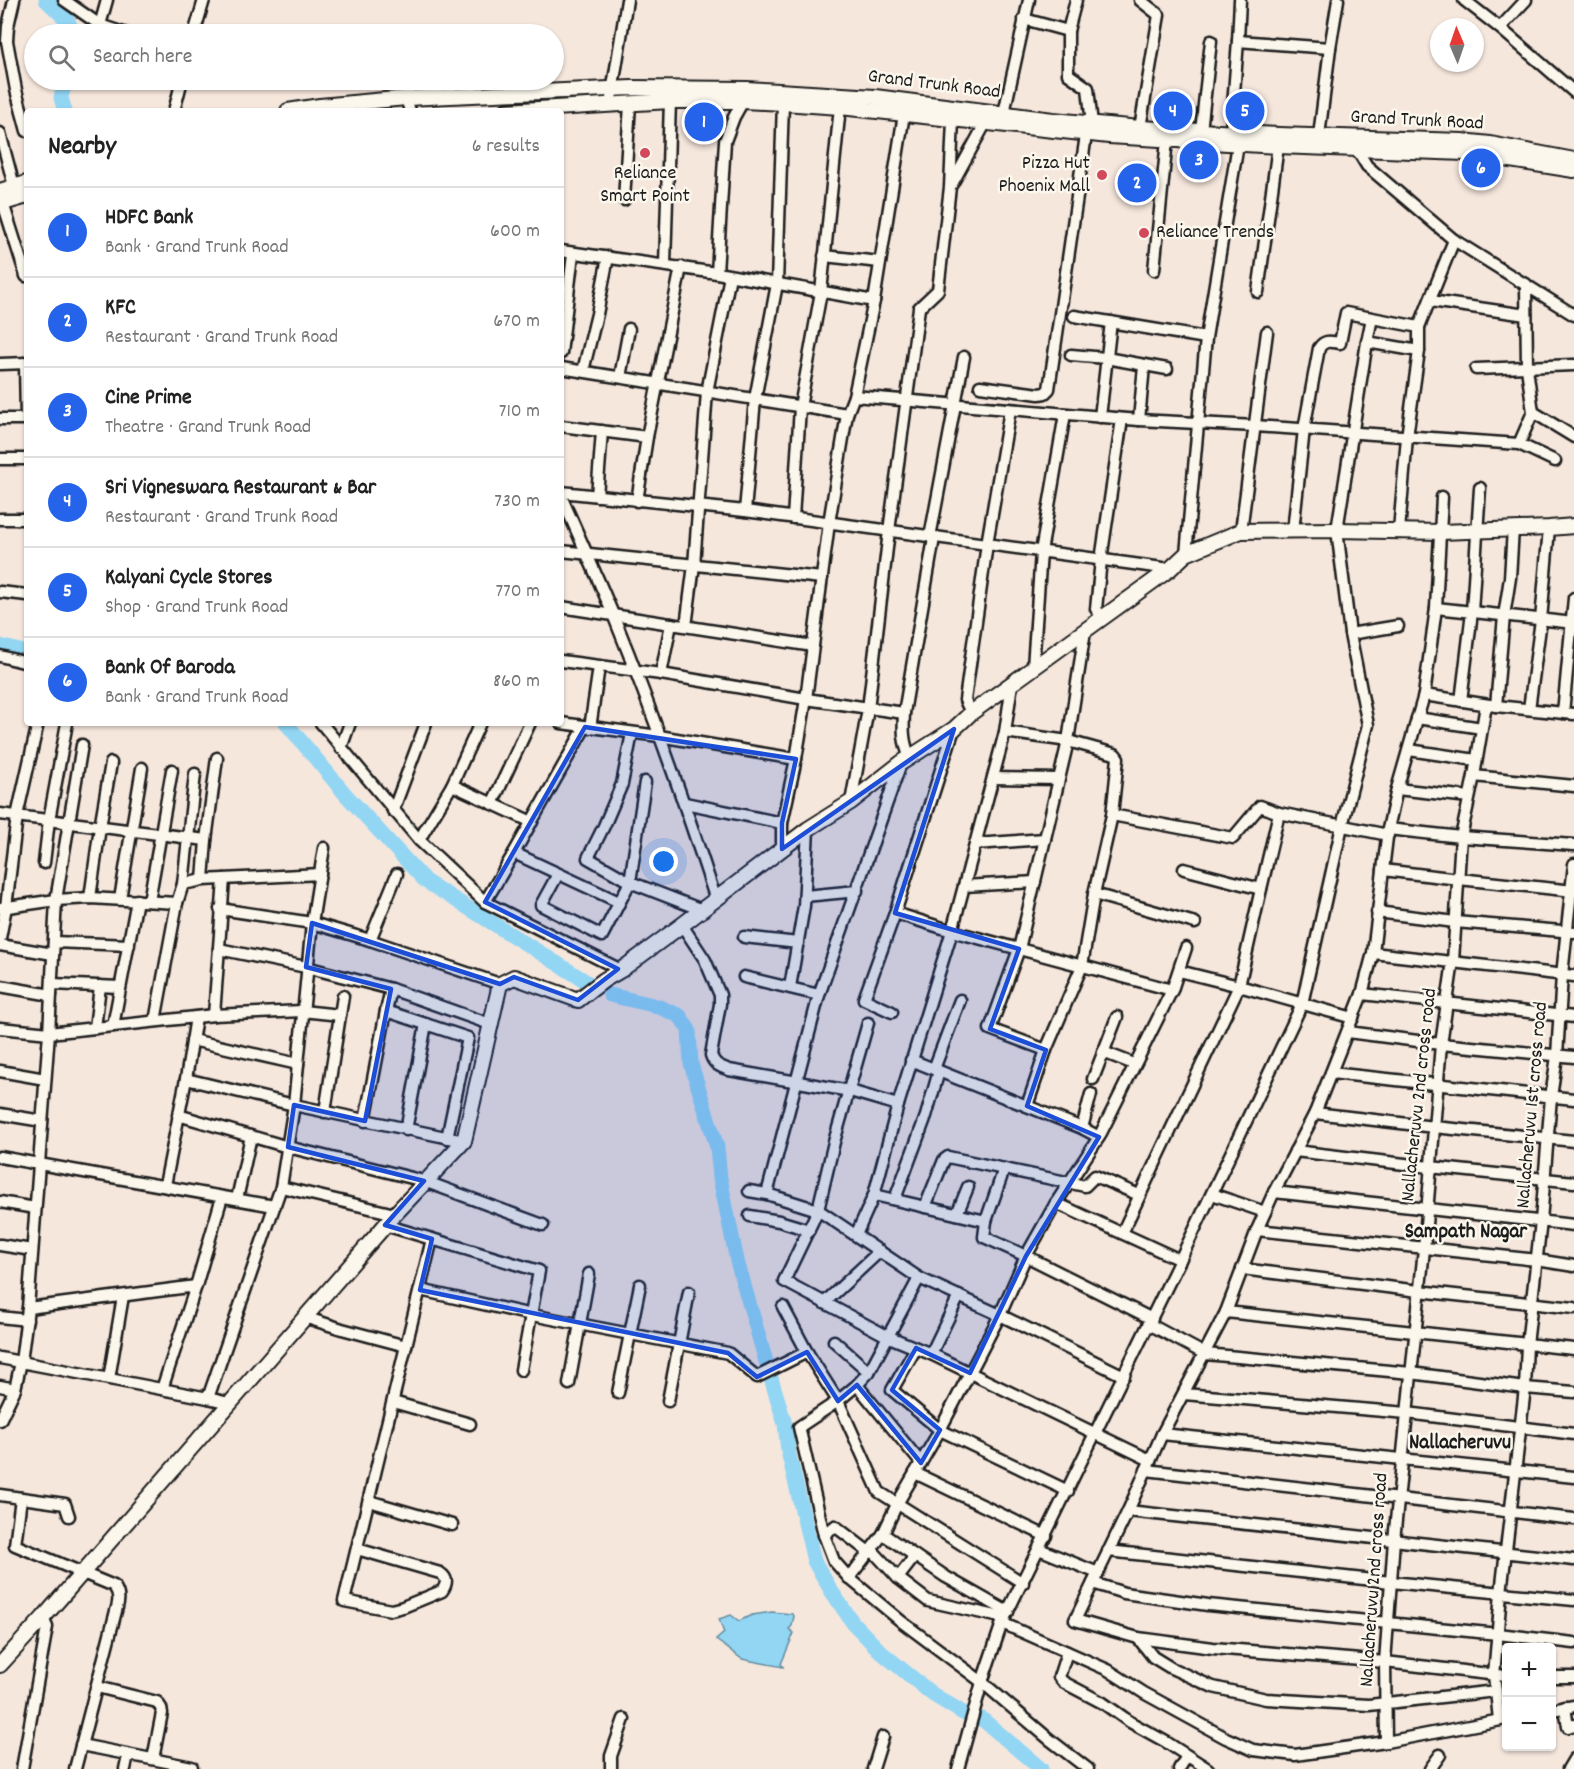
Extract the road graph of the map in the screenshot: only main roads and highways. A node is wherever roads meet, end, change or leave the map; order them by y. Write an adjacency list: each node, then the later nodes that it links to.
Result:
1 (408, 104): 2 (main road, Grand Trunk Road); 4 (main road, Grand Trunk Road)
2 (307, 108)
3 (558, 108): 4 (main road, Grand Trunk Road)
4 (1089, 129): 5 (main road, Grand Trunk Road); 5 (main road, Grand Trunk Road)
5 (1234, 138): 6 (main road, Grand Trunk Road); 6 (main road, Grand Trunk Road)
6 (1356, 143): 7 (main road, Grand Trunk Road); 8 (main road, Grand Trunk Road)
7 (1574, 160)
8 (1574, 170)
9 (20, 185): 11 (main road)
10 (24, 196): 11 (main road)
11 (1, 199)
12 (1574, 526): 13 (main road)
13 (0, 1665)

